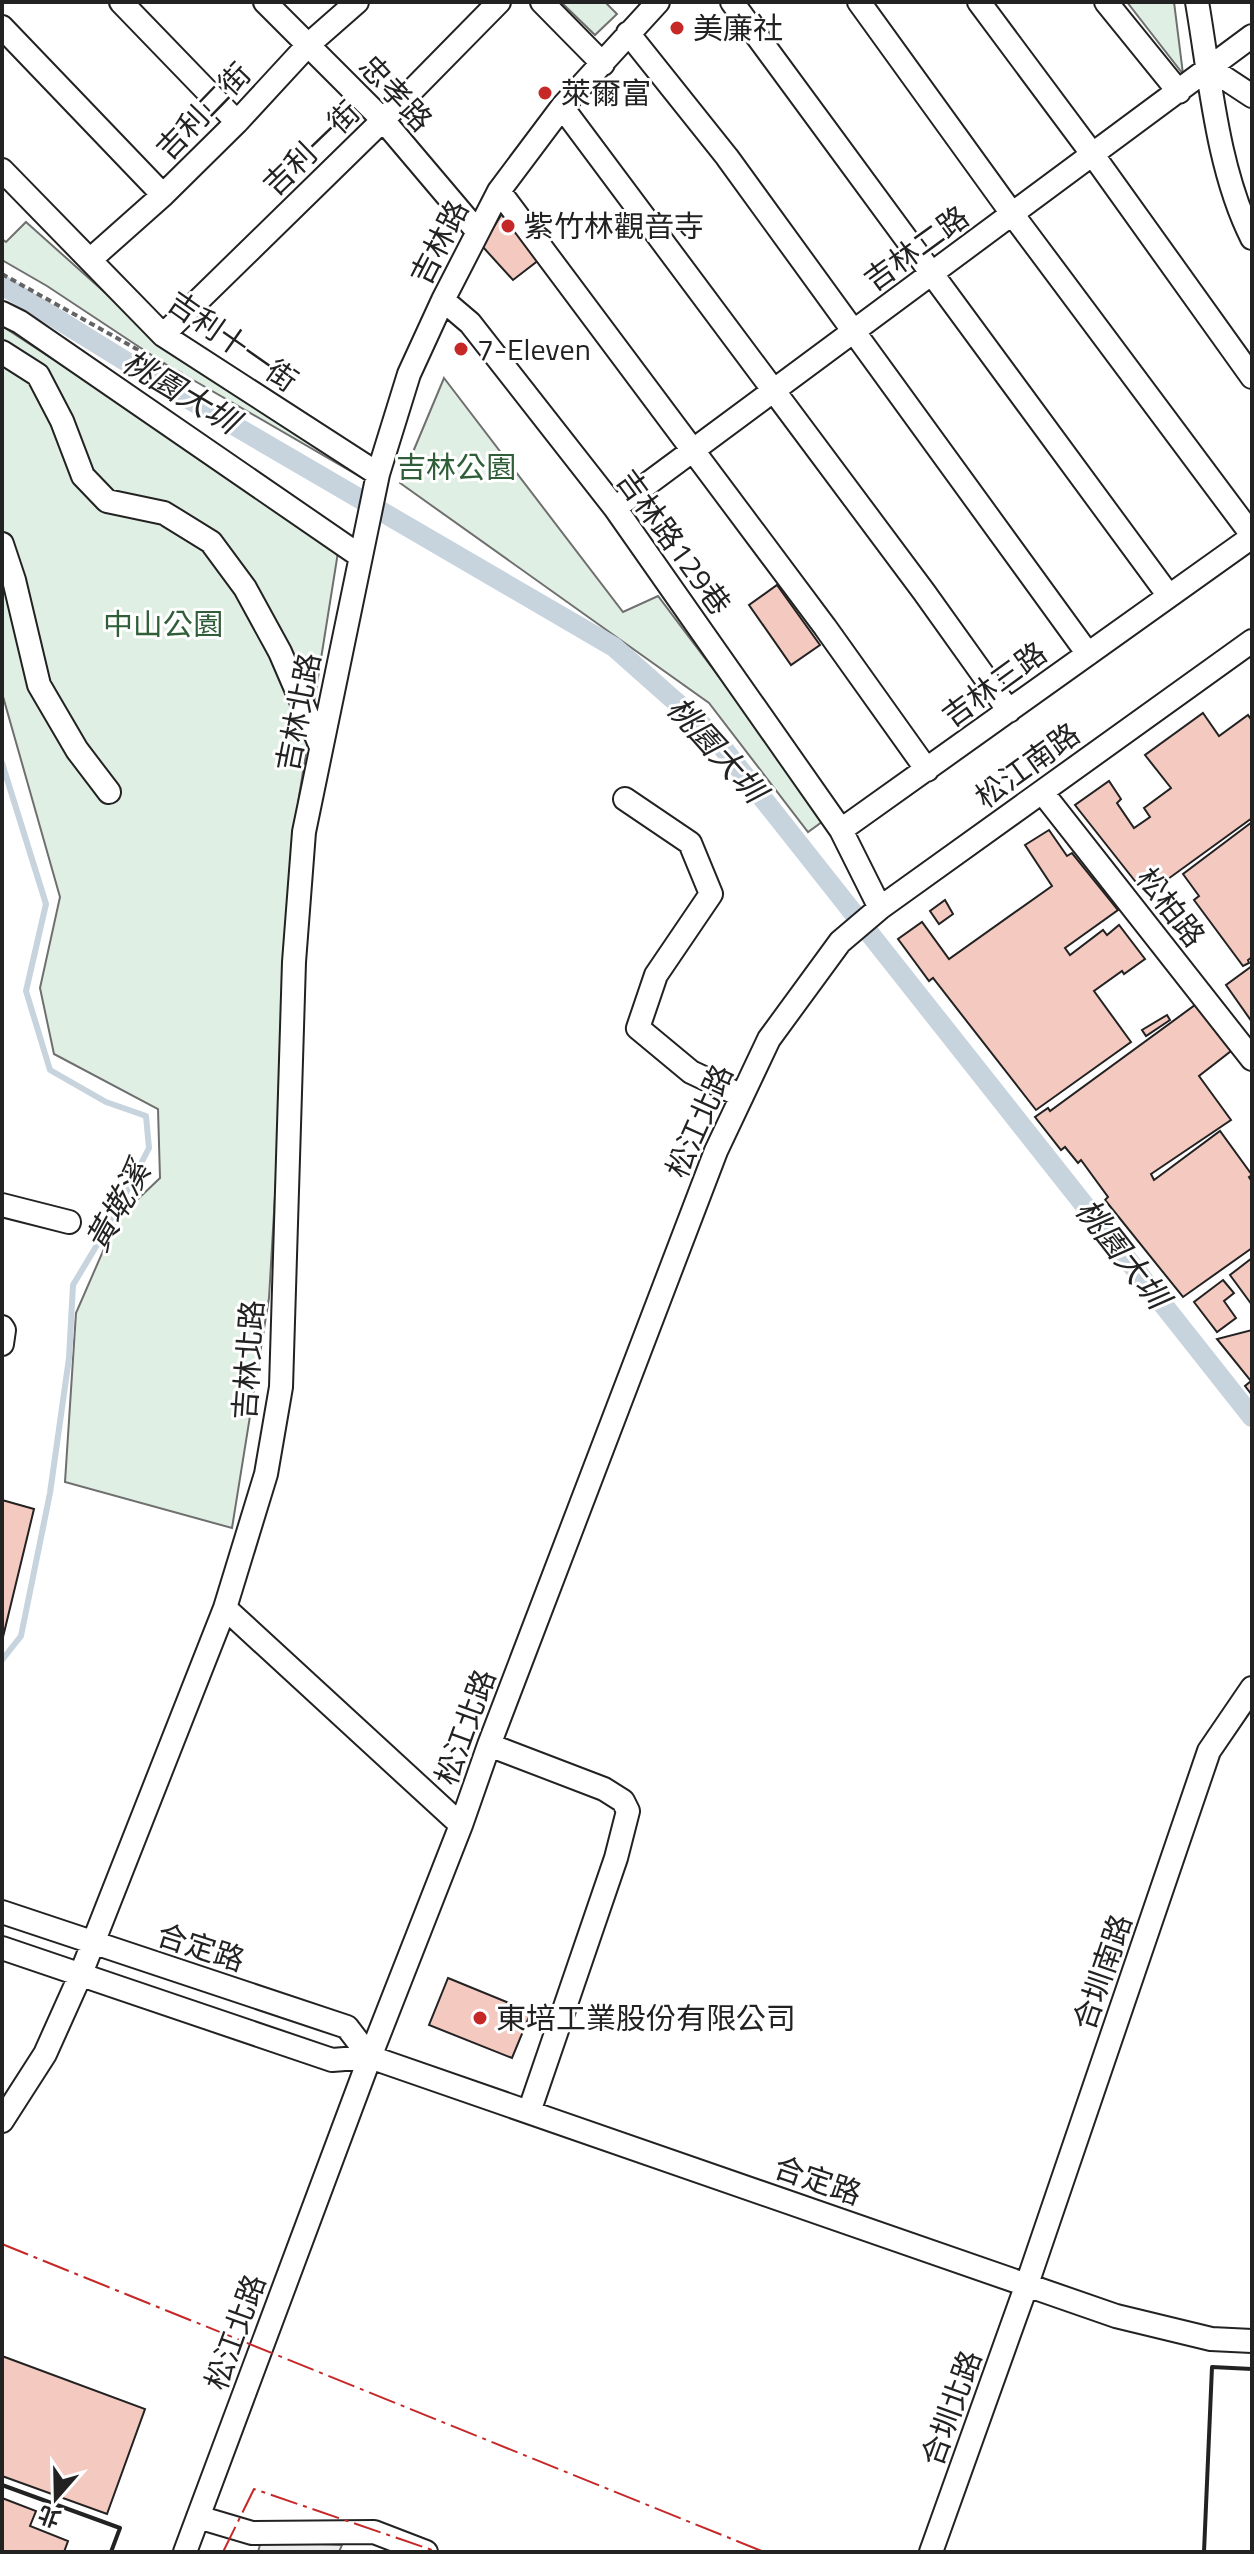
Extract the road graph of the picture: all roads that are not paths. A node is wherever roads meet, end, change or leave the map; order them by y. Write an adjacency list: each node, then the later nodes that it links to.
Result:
1 (121, 2): 22 (street)
2 (265, 2): 15 (street, 忠孝路)
3 (357, 2): 15 (street, 吉利二街)
4 (499, 2): 21 (street, 吉利一街)
5 (542, 2): 16 (street)
6 (658, 2): 13 (street, 吉林路)
7 (732, 2): 31 (street)
8 (859, 2): 27 (street)
9 (979, 2): 23 (street)
10 (1106, 2): 18 (street)
11 (1197, 2): 17 (street)
12 (2, 27): 26 (street)
13 (628, 33): 16 (street, 吉林路); 34 (street)
14 (1252, 36): 17 (street, 吉林二路)
15 (308, 45): 21 (street, 忠孝路); 22 (street, 吉利二街)
16 (603, 64): 20 (street, 吉林路)
17 (1208, 67): 18 (street, 吉林二路); 19 (street); 29 (street)
18 (1179, 92): 23 (street, 吉林二路)
19 (1252, 96)
20 (562, 107): 25 (street, 吉林路); 38 (street)
21 (383, 120): 28 (street, 忠孝路); 35 (street, 吉利一街)
22 (237, 122): 26 (street, 吉利二街)
23 (1093, 155): 27 (street, 吉林二路); 37 (street)
24 (2, 170): 30 (street, 吉利十一街)
25 (499, 191): 28 (street, 吉林路); 39 (street)
26 (163, 195): 30 (street, 吉利二街)
27 (1013, 215): 31 (street, 吉林二路); 42 (street)
28 (477, 231): 32 (street, 吉林路)
29 (1252, 238)
30 (91, 259): 35 (street, 吉利十一街)
31 (934, 273): 34 (street, 吉林二路); 45 (street)
32 (443, 300): 40 (street, 吉林路); 41 (street, 吉林路129巷)
33 (2, 313): 44 (street)
34 (852, 333): 38 (street, 吉林二路); 47 (street)
35 (163, 335): 40 (street, 吉利十一街)
36 (2, 352): 49 (street)
37 (1252, 377)
38 (774, 391): 39 (street, 吉林二路); 48 (street)
39 (694, 449): 41 (street, 吉林二路); 50 (street)
40 (376, 483): 44 (street, 吉林路)
41 (615, 508): 54 (street, 吉林路129巷)
42 (1252, 536): 45 (street, 吉林三路)
43 (2, 544): 51 (street)
44 (360, 556): 49 (street, 吉林北路)
45 (1169, 596): 47 (street, 吉林三路)
46 (1252, 641): 52 (street, 松江南路)
47 (1088, 654): 48 (street, 吉林三路)
48 (1009, 711): 50 (street, 吉林三路)
49 (321, 747): 63 (street, 吉林北路)
50 (927, 770): 54 (street, 吉林三路)
51 (109, 792)
52 (1042, 792): 55 (street, 松江南路); 57 (street, 松柏路)
53 (625, 799): 58 (street)
54 (841, 830): 55 (street)
55 (876, 912): 56 (street, 松江南路)
56 (840, 942): 58 (street, 松江北路)
57 (1252, 1059)
58 (742, 1096): 65 (street, 松江北路)
59 (2, 1205): 60 (street)
60 (69, 1222)
61 (2, 1327): 62 (street)
62 (2, 1344)
63 (225, 1608): 66 (street); 68 (street, 吉林北路)
64 (1252, 1688): 74 (street, 合圳南路)
65 (489, 1745): 66 (street, 松江北路); 72 (street)
66 (461, 1825): 71 (street, 松江北路)
67 (2, 1912): 68 (street, 合定路)
68 (92, 1942): 70 (street, 吉林北路); 71 (street, 合定路)
69 (2, 1948): 70 (street, 合定路)
70 (80, 1976): 71 (street, 合定路); 73 (street, 吉林北路)
71 (370, 2057): 72 (street, 合定路); 76 (street, 松江北路)
72 (529, 2112): 74 (street, 合定路)
73 (2, 2121)
74 (1027, 2284): 75 (street, 合定路); 80 (street, 合圳北路)
75 (1252, 2341)
76 (198, 2517): 77 (street); 78 (street, 松江北路)
77 (370, 2542): 79 (street)
78 (185, 2552)
79 (426, 2552)
80 (931, 2552)

